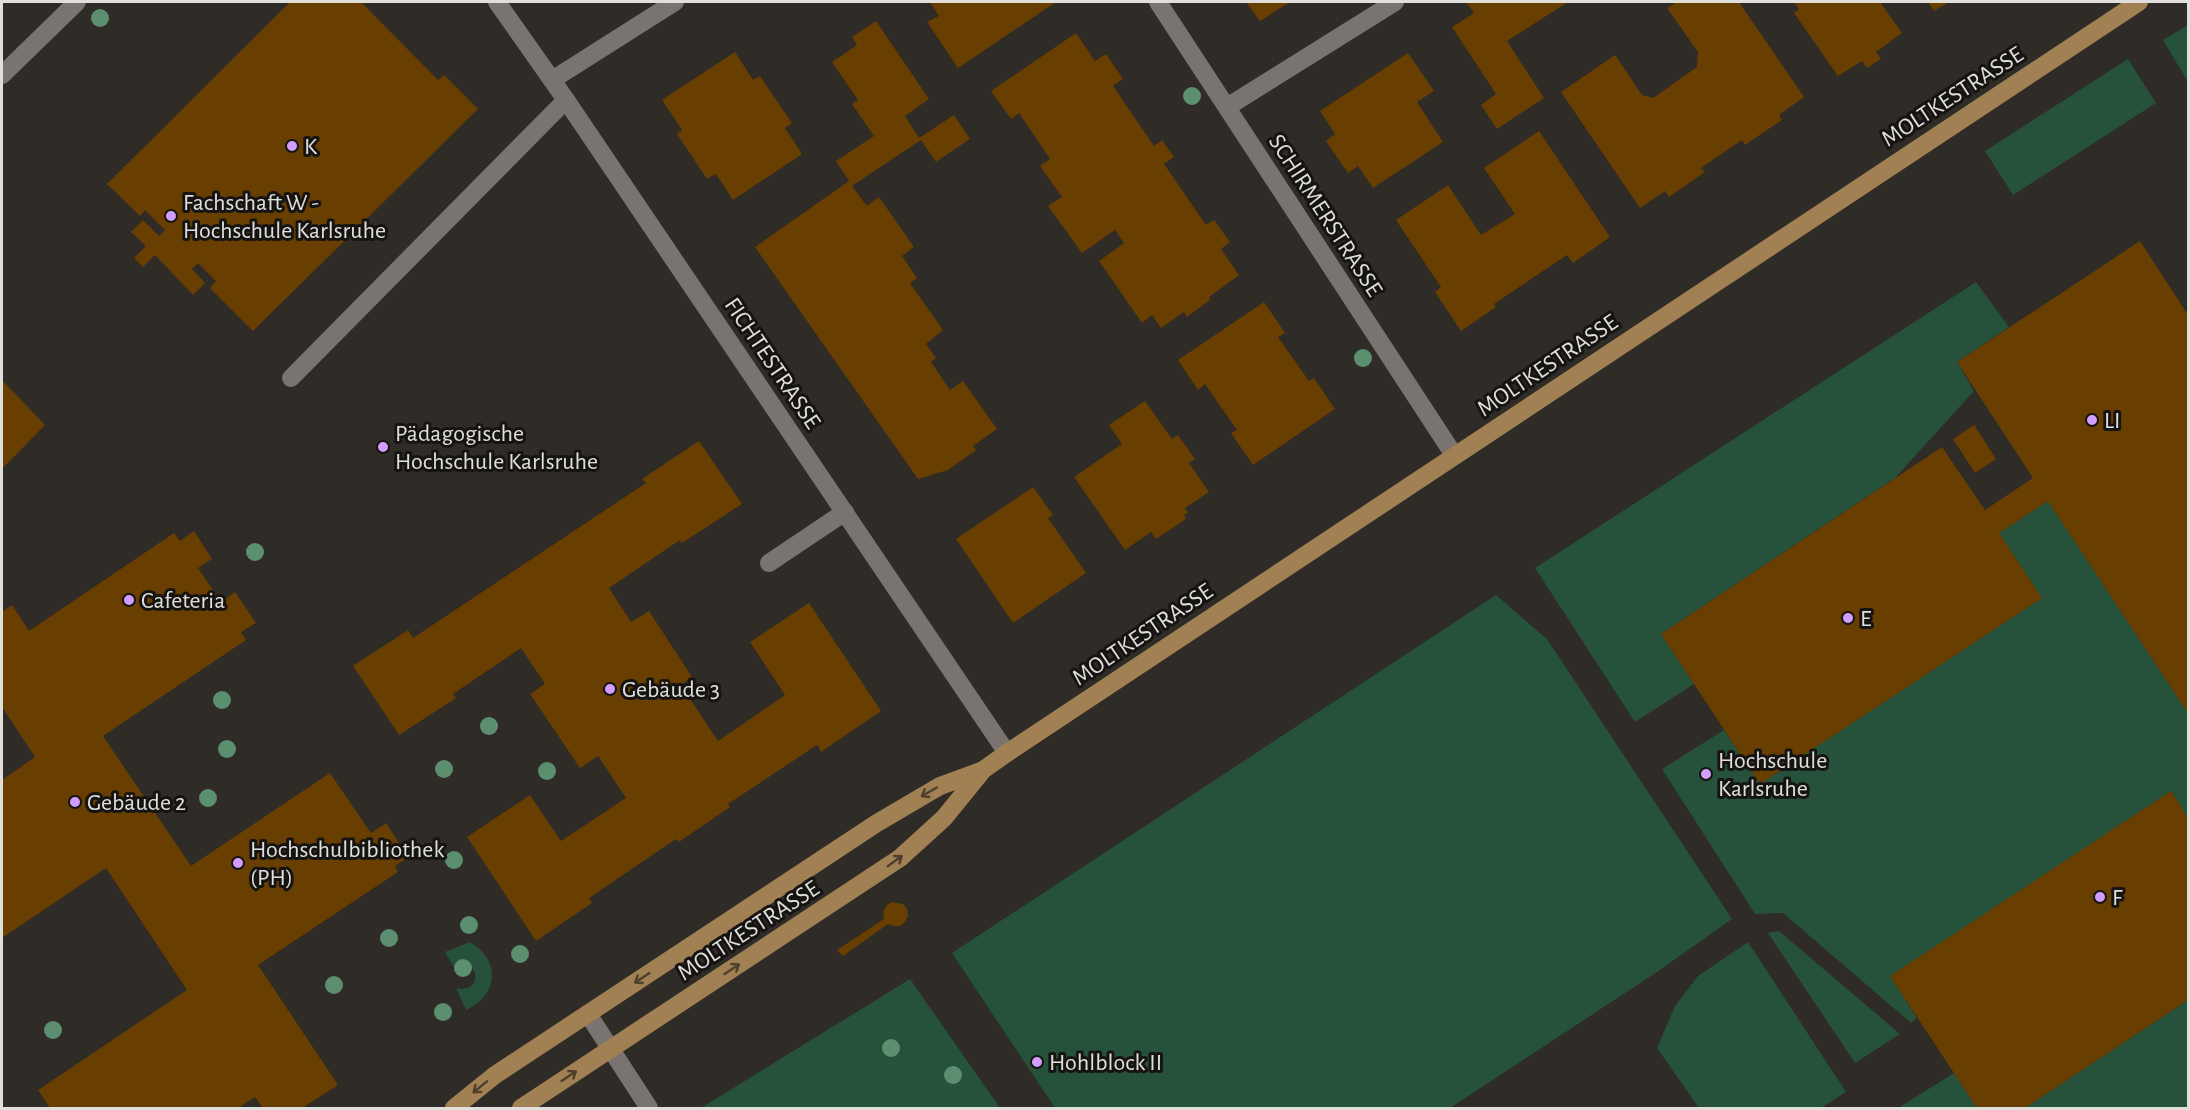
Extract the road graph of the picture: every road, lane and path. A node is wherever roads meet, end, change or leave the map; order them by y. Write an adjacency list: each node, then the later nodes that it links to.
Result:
1 (77, 2): 7 (street)
2 (497, 2): 8 (street, FICHTESTRASSE)
3 (675, 2): 8 (street)
4 (1158, 2): 10 (street, SCHIRMERSTRASSE)
5 (1395, 2): 10 (street)
6 (2139, 2): 12 (main road, MOLTKESTRASSE)
7 (2, 75)
8 (552, 80): 9 (street, FICHTESTRASSE)
9 (566, 100): 11 (street); 13 (street, FICHTESTRASSE)
10 (1227, 107): 12 (street, SCHIRMERSTRASSE)
11 (291, 378)
12 (1454, 455): 15 (main road, MOLTKESTRASSE)
13 (845, 512): 14 (street); 15 (street, FICHTESTRASSE)
14 (769, 563)
15 (1007, 753): 16 (main road, MOLTKESTRASSE)
16 (983, 770): 17 (main road, MOLTKESTRASSE, one-way to 17); 18 (main road, MOLTKESTRASSE, one-way to 16)
17 (588, 1014): 18 (street); 19 (main road, MOLTKESTRASSE, one-way to 19)
18 (611, 1048): 20 (main road, MOLTKESTRASSE, one-way to 18); 21 (street)
19 (454, 1108)
20 (521, 1108)
21 (649, 1108)

